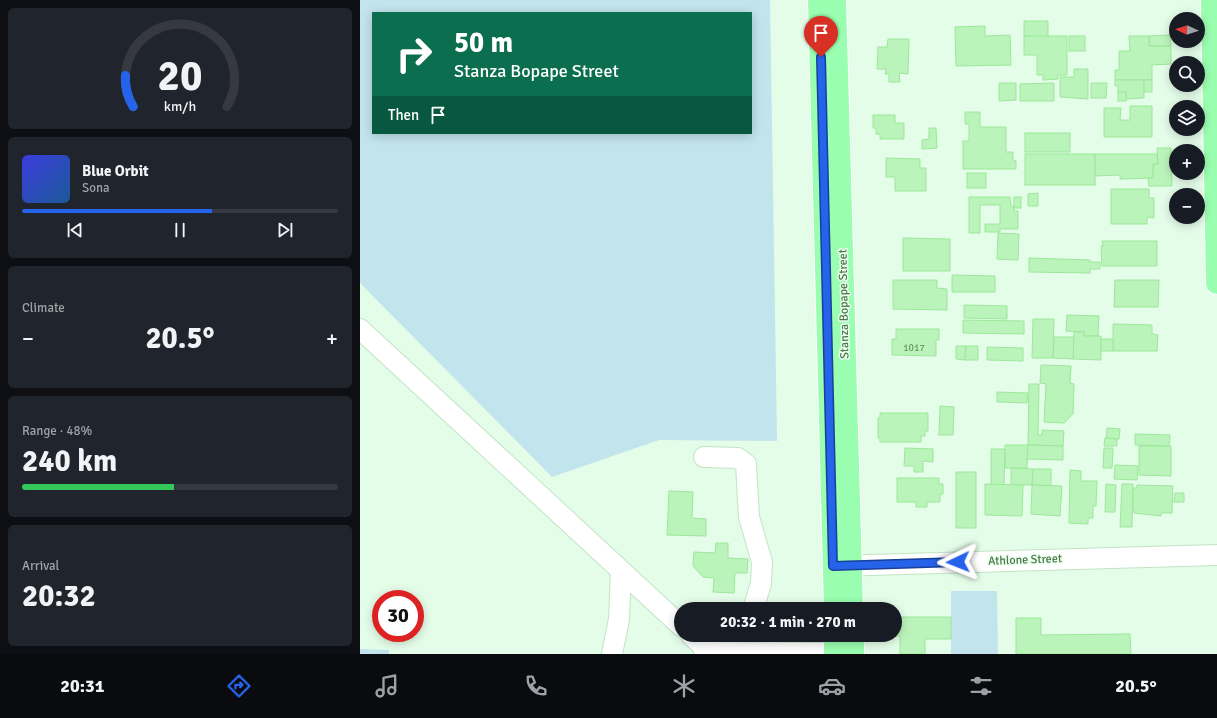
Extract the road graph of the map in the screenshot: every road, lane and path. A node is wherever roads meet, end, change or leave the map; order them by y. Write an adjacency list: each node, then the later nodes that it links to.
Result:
1 (819, 0): 8 (main road, Stanza Bopape Street)
2 (835, 0): 8 (main road, Stanza Bopape Street)
3 (1212, 0): 4 (main road)
4 (1217, 283)
5 (360, 329): 9 (street)
6 (704, 458): 10 (street)
7 (1217, 555): 8 (street, Athlone Street)
8 (842, 566): 11 (main road, Stanza Bopape Street); 12 (main road, Stanza Bopape Street)
9 (621, 571): 13 (street); 18 (street)
10 (755, 602)
11 (836, 602)
12 (850, 602)
13 (674, 620)
14 (696, 642): 17 (street)
15 (743, 644): 16 (street); 17 (street)
16 (844, 647)
17 (706, 653)
18 (612, 654)

